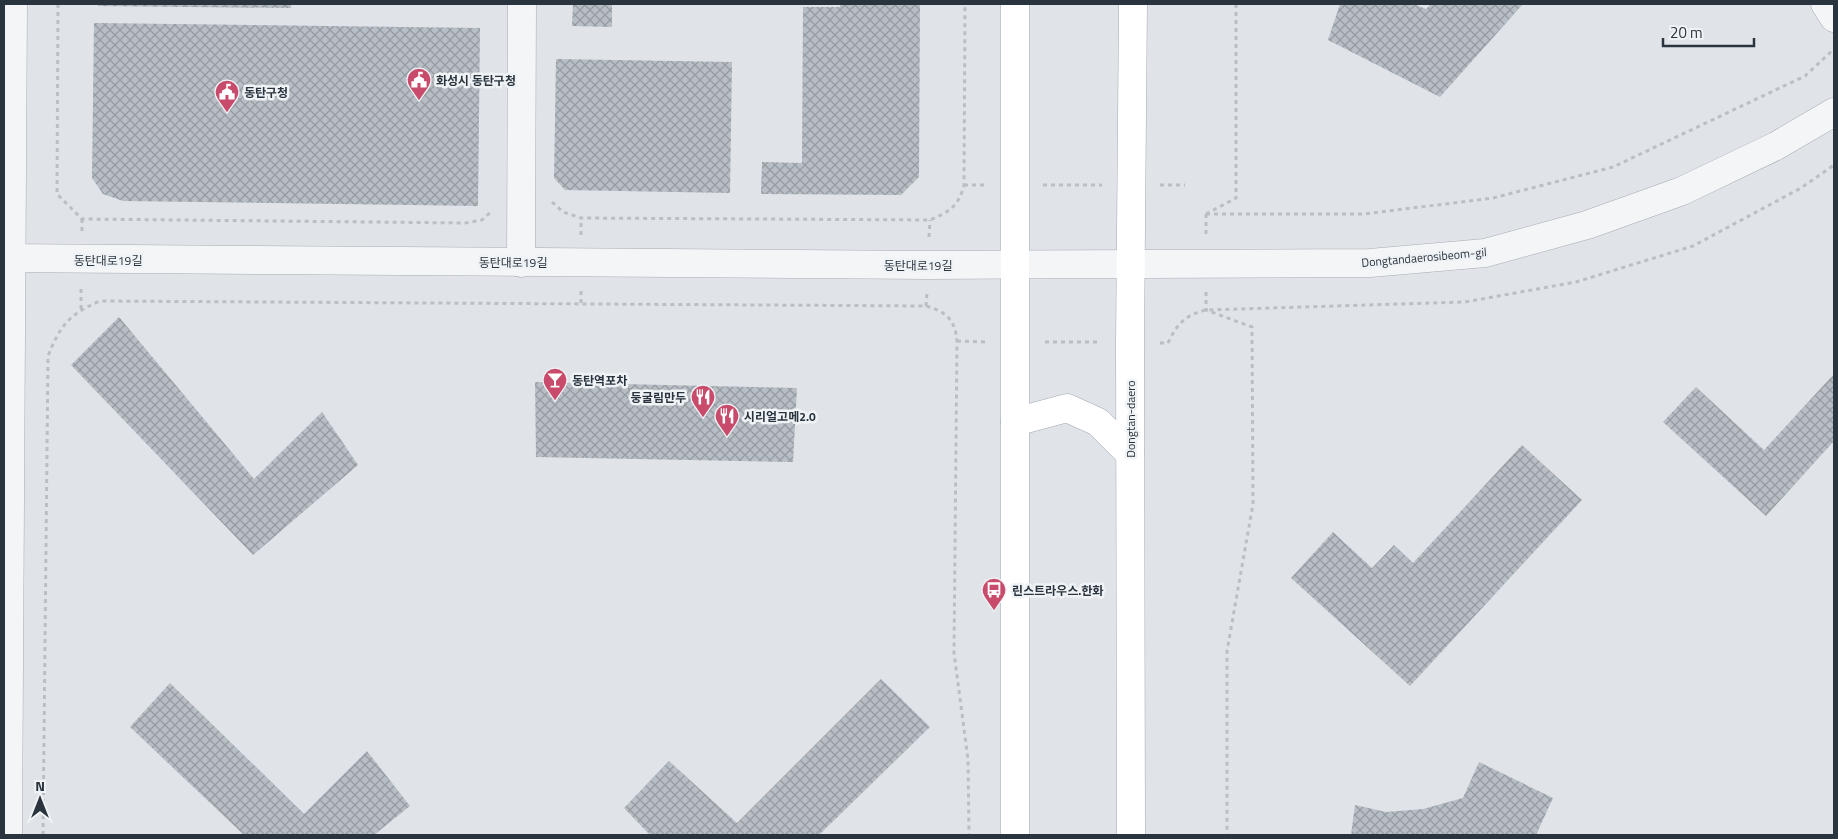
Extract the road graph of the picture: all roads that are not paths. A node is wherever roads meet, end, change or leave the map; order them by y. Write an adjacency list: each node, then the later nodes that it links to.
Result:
1 (13, 4): 8 (street)
2 (522, 4): 9 (street)
3 (1015, 4): 10 (main road)
4 (1133, 4): 11 (main road, Dongtan-daero)
5 (1825, 4): 6 (street)
6 (1834, 18)
7 (1834, 112): 11 (street, Dongtandaerosibeom-gil)
8 (6, 260): 9 (street, 동탄대로19길); 14 (street)
9 (521, 262): 10 (street, 동탄대로19길)
10 (1015, 264): 11 (street, Dongtandaerosibeom-gil); 12 (main road)
11 (1131, 264): 13 (main road, Dongtan-daero)
12 (1015, 422): 13 (main road); 15 (main road)
13 (1130, 454): 16 (main road, Dongtan-daero)
14 (8, 835)
15 (1015, 835)
16 (1131, 835)

